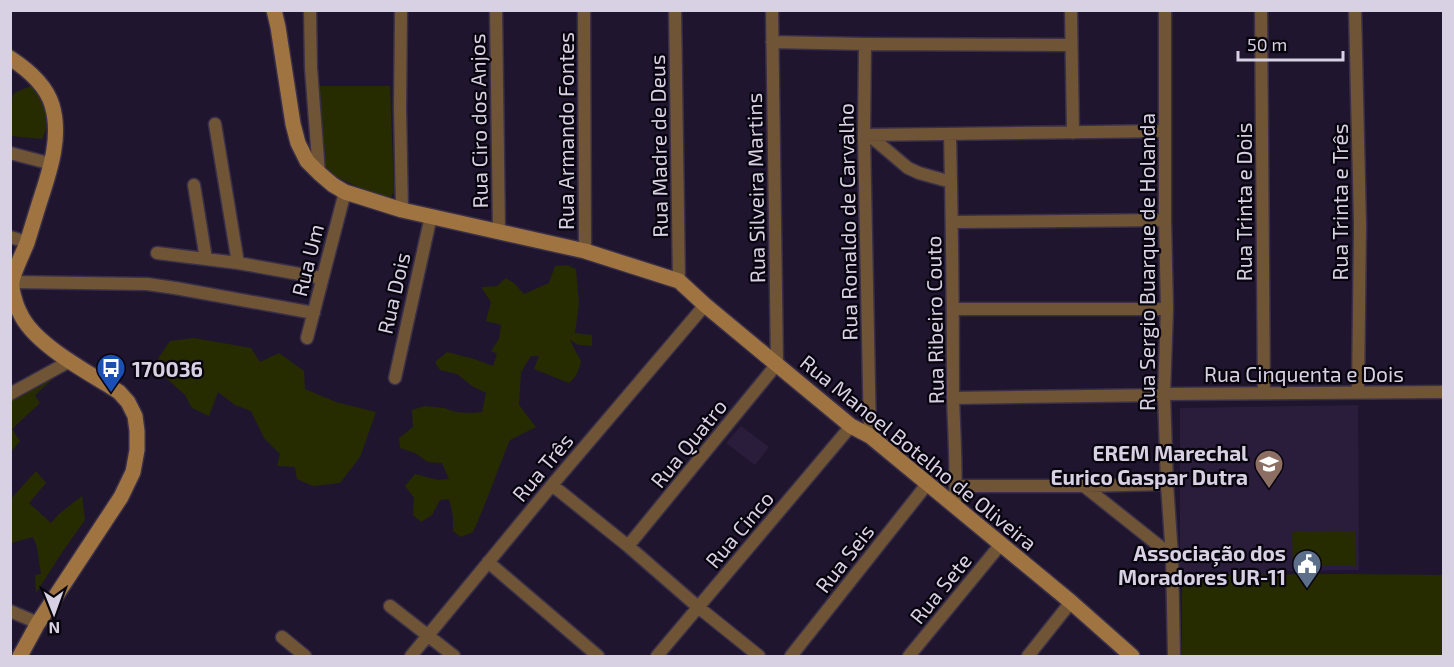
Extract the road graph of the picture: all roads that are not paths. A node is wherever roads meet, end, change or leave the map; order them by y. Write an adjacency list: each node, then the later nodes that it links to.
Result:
1 (274, 10): 23 (street)
2 (310, 10): 23 (street)
3 (401, 10): 27 (street)
4 (496, 10): 31 (street, Rua Ciro dos Anjos)
5 (584, 10): 34 (street, Rua Armando Fontes)
6 (675, 10): 39 (street, Rua Madre de Deus)
7 (772, 10): 12 (street, Rua Silveira Martins)
8 (1071, 10): 14 (street)
9 (1165, 10): 17 (street, Rua Sergio Buarque de Holanda)
10 (1261, 10): 50 (street, Rua Trinta e Dois)
11 (1355, 10): 51 (street, Rua Trinta e Três)
12 (772, 42): 13 (street); 47 (street, Rua Silveira Martins)
13 (865, 44): 14 (street); 20 (street, Rua Ronaldo de Carvalho)
14 (1071, 45): 18 (street)
15 (10, 58): 22 (street)
16 (215, 124): 37 (street)
17 (1165, 131): 18 (street); 29 (street, Rua Sergio Buarque de Holanda)
18 (1074, 133): 19 (street)
19 (950, 134): 20 (street); 24 (street, Rua Ribeiro Couto)
20 (867, 135): 24 (street); 56 (street, Rua Ronaldo de Carvalho)
21 (10, 153): 22 (street)
22 (52, 164): 33 (street)
23 (319, 173): 26 (street)
24 (951, 182): 30 (street, Rua Ribeiro Couto)
25 (194, 185): 36 (street)
26 (345, 192): 27 (street); 38 (street, Rua Um)
27 (402, 210): 28 (street)
28 (430, 216): 31 (street); 48 (street, Rua Dois)
29 (1164, 220): 30 (street); 43 (street, Rua Sergio Buarque de Holanda)
30 (952, 222): 42 (street, Rua Ribeiro Couto)
31 (499, 231): 34 (street)
32 (10, 237): 33 (street)
33 (27, 242): 40 (street)
34 (585, 251): 39 (street)
35 (157, 253): 36 (street)
36 (206, 259): 37 (street)
37 (238, 262): 38 (street)
38 (322, 278): 44 (street, Rua Um)
39 (679, 280): 41 (street, Rua Manoel Botelho de Oliveira)
40 (12, 282): 44 (street); 46 (street)
41 (705, 305): 47 (street, Rua Manoel Botelho de Oliveira); 59 (street, Rua Três)
42 (953, 309): 43 (street); 54 (street, Rua Ribeiro Couto)
43 (1167, 309): 53 (street, Rua Sergio Buarque de Holanda)
44 (314, 313): 45 (street, Rua Um)
45 (307, 338)
46 (70, 361): 52 (street); 71 (street)
47 (777, 364): 55 (street, Rua Manoel Botelho de Oliveira); 64 (street, Rua Quatro)
48 (394, 378)
49 (1443, 392): 51 (street, Rua Cinquenta e Dois)
50 (1264, 393): 51 (street, Rua Cinquenta e Dois); 53 (street, Rua Cinquenta e Dois)
51 (1358, 393)
52 (10, 394)
53 (1164, 394): 54 (street, Rua Cinquenta e Dois); 58 (street, Rua Sergio Buarque de Holanda)
54 (954, 398): 60 (street, Rua Ribeiro Couto)
55 (851, 426): 56 (street, Rua Manoel Botelho de Oliveira); 69 (street, Rua Cinco)
56 (870, 436): 57 (street, Rua Manoel Botelho de Oliveira)
57 (928, 483): 62 (street, Rua Manoel Botelho de Oliveira); 81 (street, Rua Seis)
58 (1167, 484): 61 (street); 65 (street, Rua Sergio Buarque de Holanda)
59 (552, 485): 64 (street); 66 (street, Rua Três)
60 (956, 486): 61 (street); 62 (street, Rua Ribeiro Couto)
61 (1084, 486): 65 (street)
62 (955, 506): 63 (street, Rua Manoel Botelho de Oliveira)
63 (1001, 544): 67 (street, Rua Manoel Botelho de Oliveira); 82 (street, Rua Sete)
64 (628, 546): 69 (street)
65 (1172, 556): 85 (street, Rua Sergio Buarque de Holanda)
66 (488, 562): 72 (street, Rua Três); 78 (street)
67 (1071, 602): 83 (street); 84 (street, Rua Manoel Botelho de Oliveira)
68 (390, 606): 72 (street)
69 (698, 608): 79 (street, Rua Cinco); 80 (street)
70 (10, 611): 71 (street)
71 (38, 623): 74 (street)
72 (428, 636): 76 (street, Rua Três); 77 (street)
73 (282, 637): 75 (street)
74 (20, 657)
75 (305, 657)
76 (411, 657)
77 (454, 657)
78 (598, 657)
79 (657, 657)
80 (759, 657)
81 (791, 657)
82 (909, 657)
83 (1028, 657)
84 (1132, 657)
85 (1173, 657)

